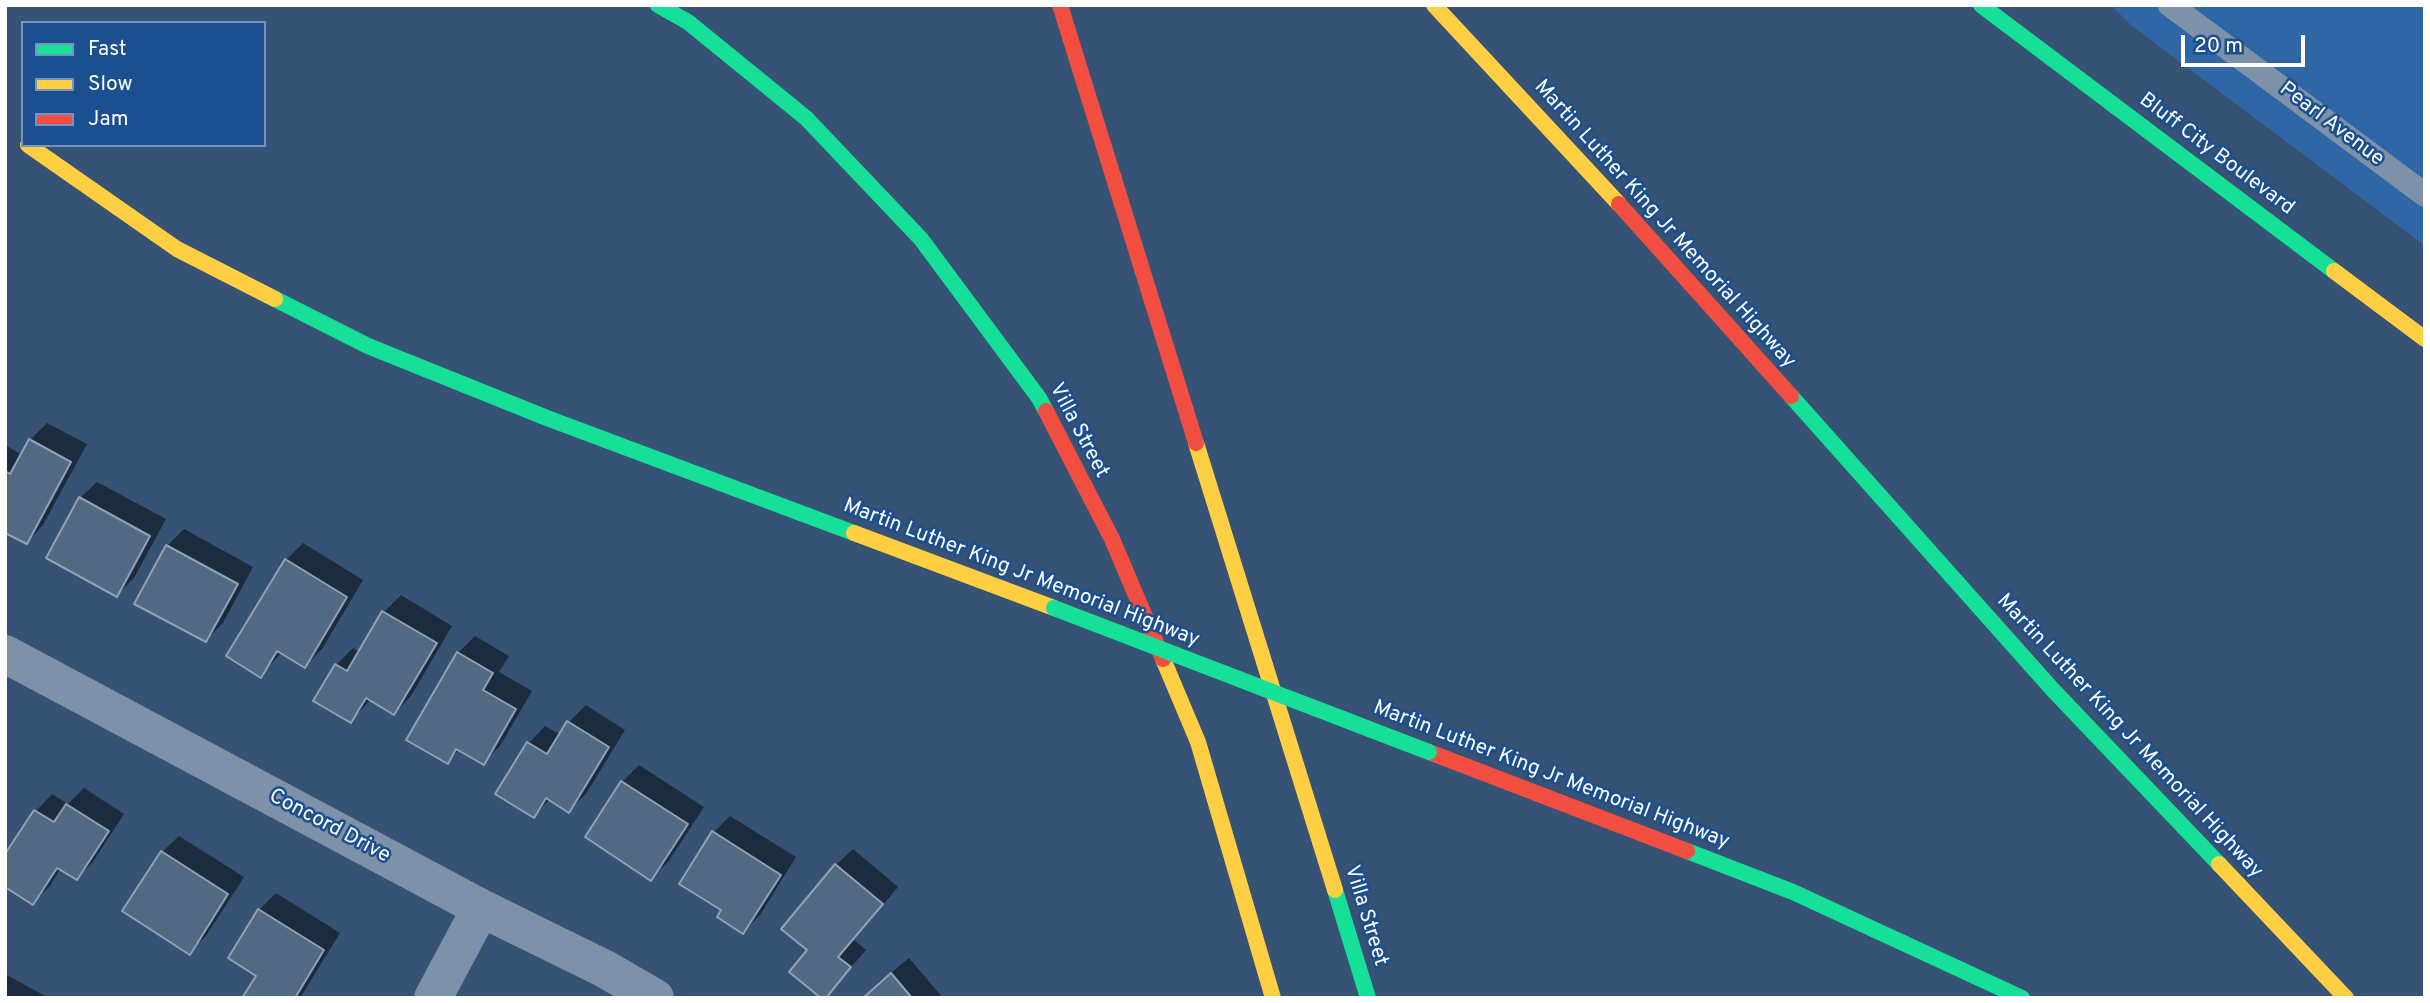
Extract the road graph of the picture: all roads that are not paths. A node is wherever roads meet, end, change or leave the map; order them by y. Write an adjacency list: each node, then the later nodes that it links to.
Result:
1 (658, 5): 13 (main road, Villa Street)
2 (1060, 5): 14 (main road, Villa Street)
3 (1434, 5): 16 (main road, Martin Luther King Jr Memorial Highway)
4 (1982, 5): 8 (main road, Bluff City Boulevard)
5 (2170, 5): 7 (lane, Pearl Avenue)
6 (30, 147): 15 (main road, Martin Luther King Jr Memorial Highway, bridge)
7 (2425, 195)
8 (2425, 339)
9 (5, 654): 10 (street, Concord Drive)
10 (481, 908): 11 (street); 12 (street, Concord Drive)
11 (433, 998)
12 (654, 998)
13 (1273, 998)
14 (1368, 998)
15 (2022, 998)
16 (2346, 998)

